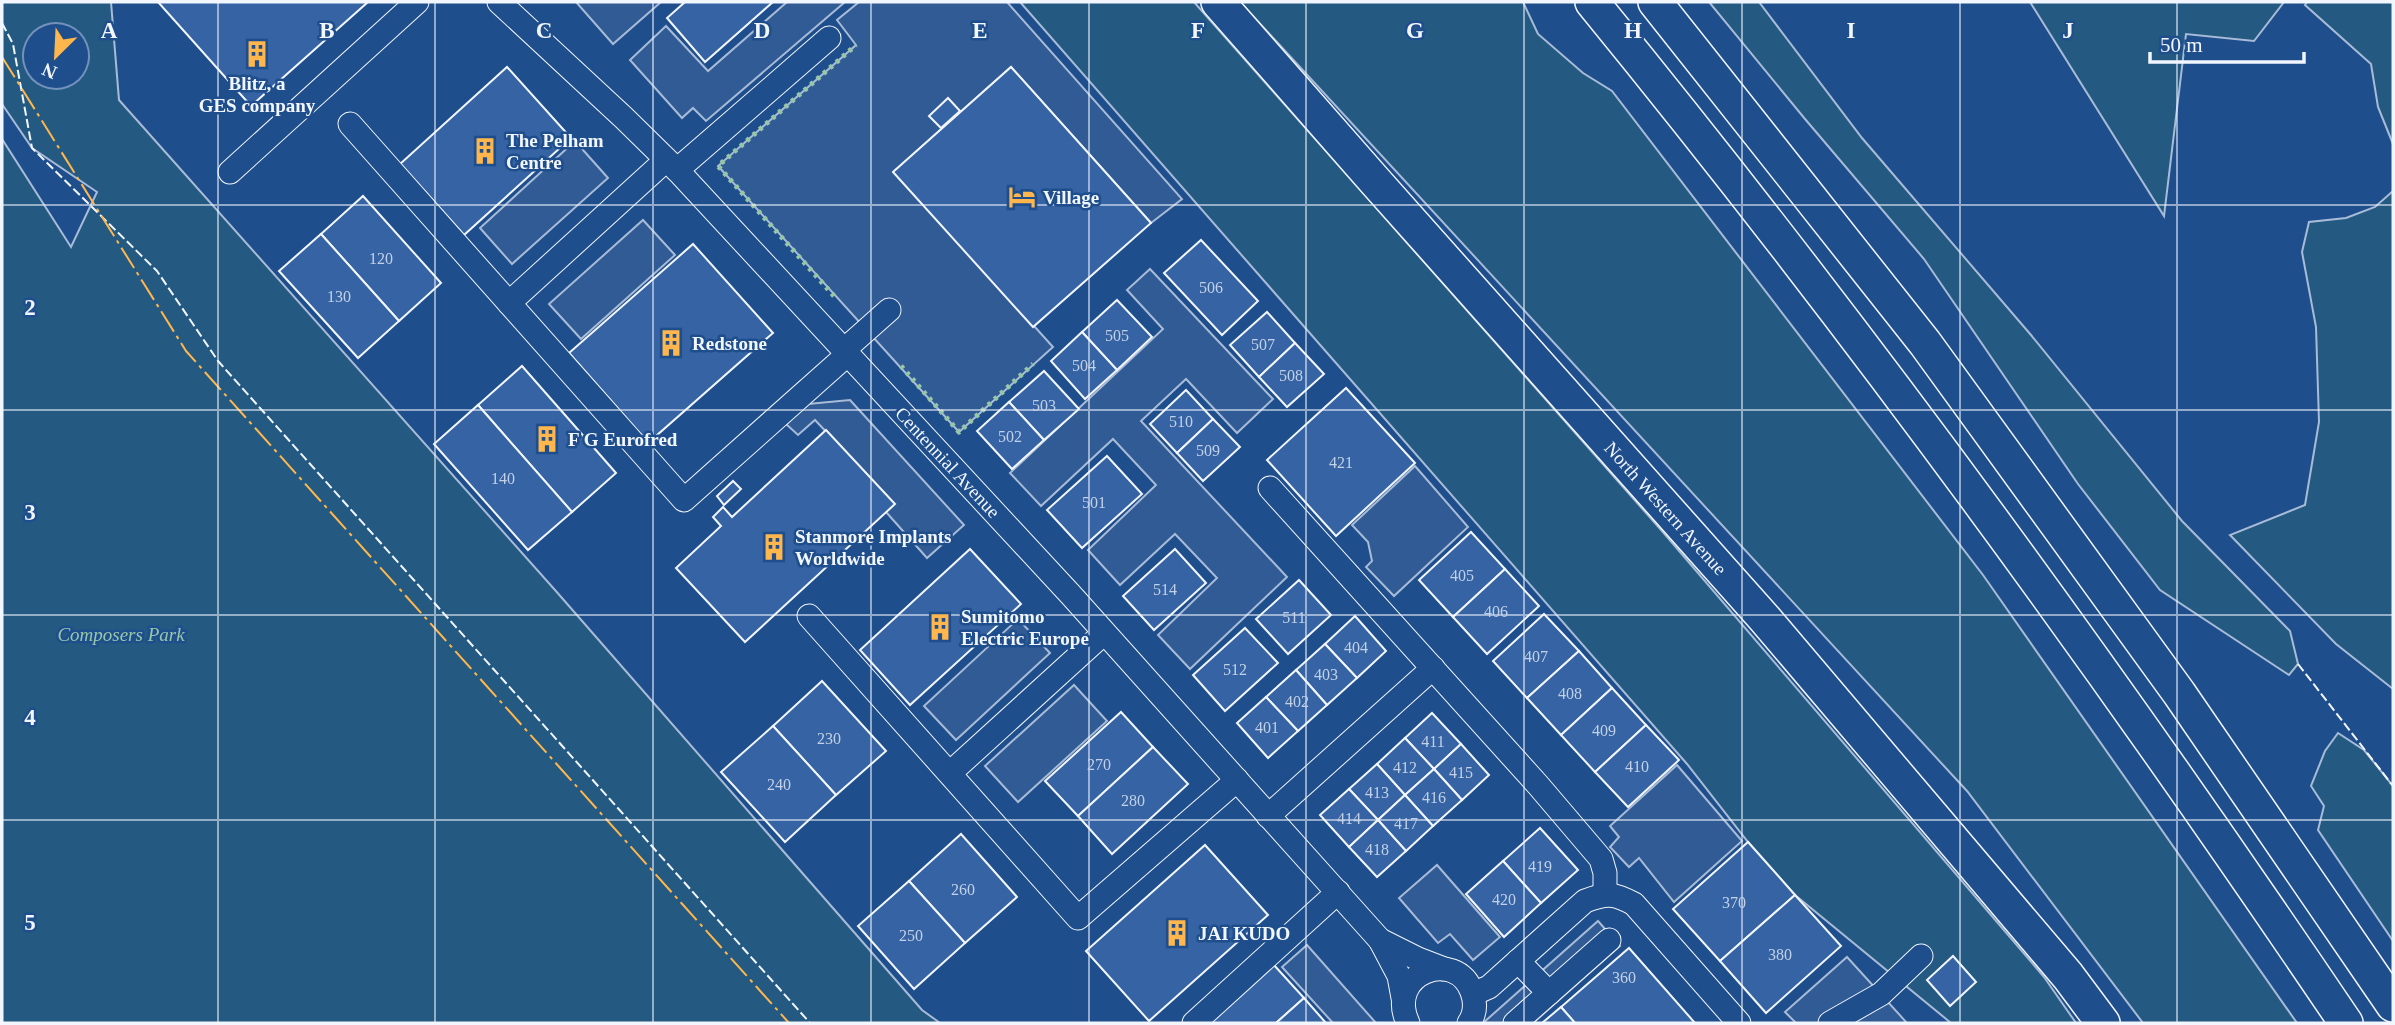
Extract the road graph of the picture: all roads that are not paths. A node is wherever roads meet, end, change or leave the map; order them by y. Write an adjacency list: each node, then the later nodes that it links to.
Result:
1 (416, 2): 9 (street)
2 (499, 2): 8 (street, Centennial Avenue)
3 (1218, 2): 37 (highway, North Western Avenue)
4 (1592, 2): 38 (highway)
5 (1655, 2): 30 (highway)
6 (829, 38): 8 (street)
7 (350, 124): 10 (street)
8 (672, 165): 10 (street); 12 (street, Centennial Avenue)
9 (230, 172)
10 (509, 303): 12 (street)
11 (888, 310): 12 (street)
12 (846, 352): 15 (street, Centennial Avenue)
13 (1270, 488): 16 (street)
14 (809, 616): 17 (street)
15 (1104, 633): 17 (street); 18 (street, Centennial Avenue)
16 (1433, 668): 19 (street); 21 (street)
17 (950, 773): 18 (street)
18 (1237, 780): 19 (street, Centennial Avenue)
19 (1268, 816): 20 (street, Centennial Avenue)
20 (1338, 891): 22 (street, Centennial Avenue); 31 (street)
21 (1605, 894): 25 (street); 35 (street)
22 (1380, 940): 26 (street); 29 (street)
23 (1609, 940): 27 (street)
24 (1922, 956): 36 (street)
25 (1518, 961): 27 (street); 28 (street)
26 (1446, 969): 28 (street); 29 (street)
27 (1549, 993): 34 (street)
28 (1473, 994): 33 (street)
29 (1403, 998): 32 (street)
30 (2393, 1005)
31 (1194, 1023)
32 (1408, 1023)
33 (1469, 1023)
34 (1515, 1023)
35 (1739, 1023)
36 (1829, 1023)
37 (2103, 1023)
38 (2346, 1023)

